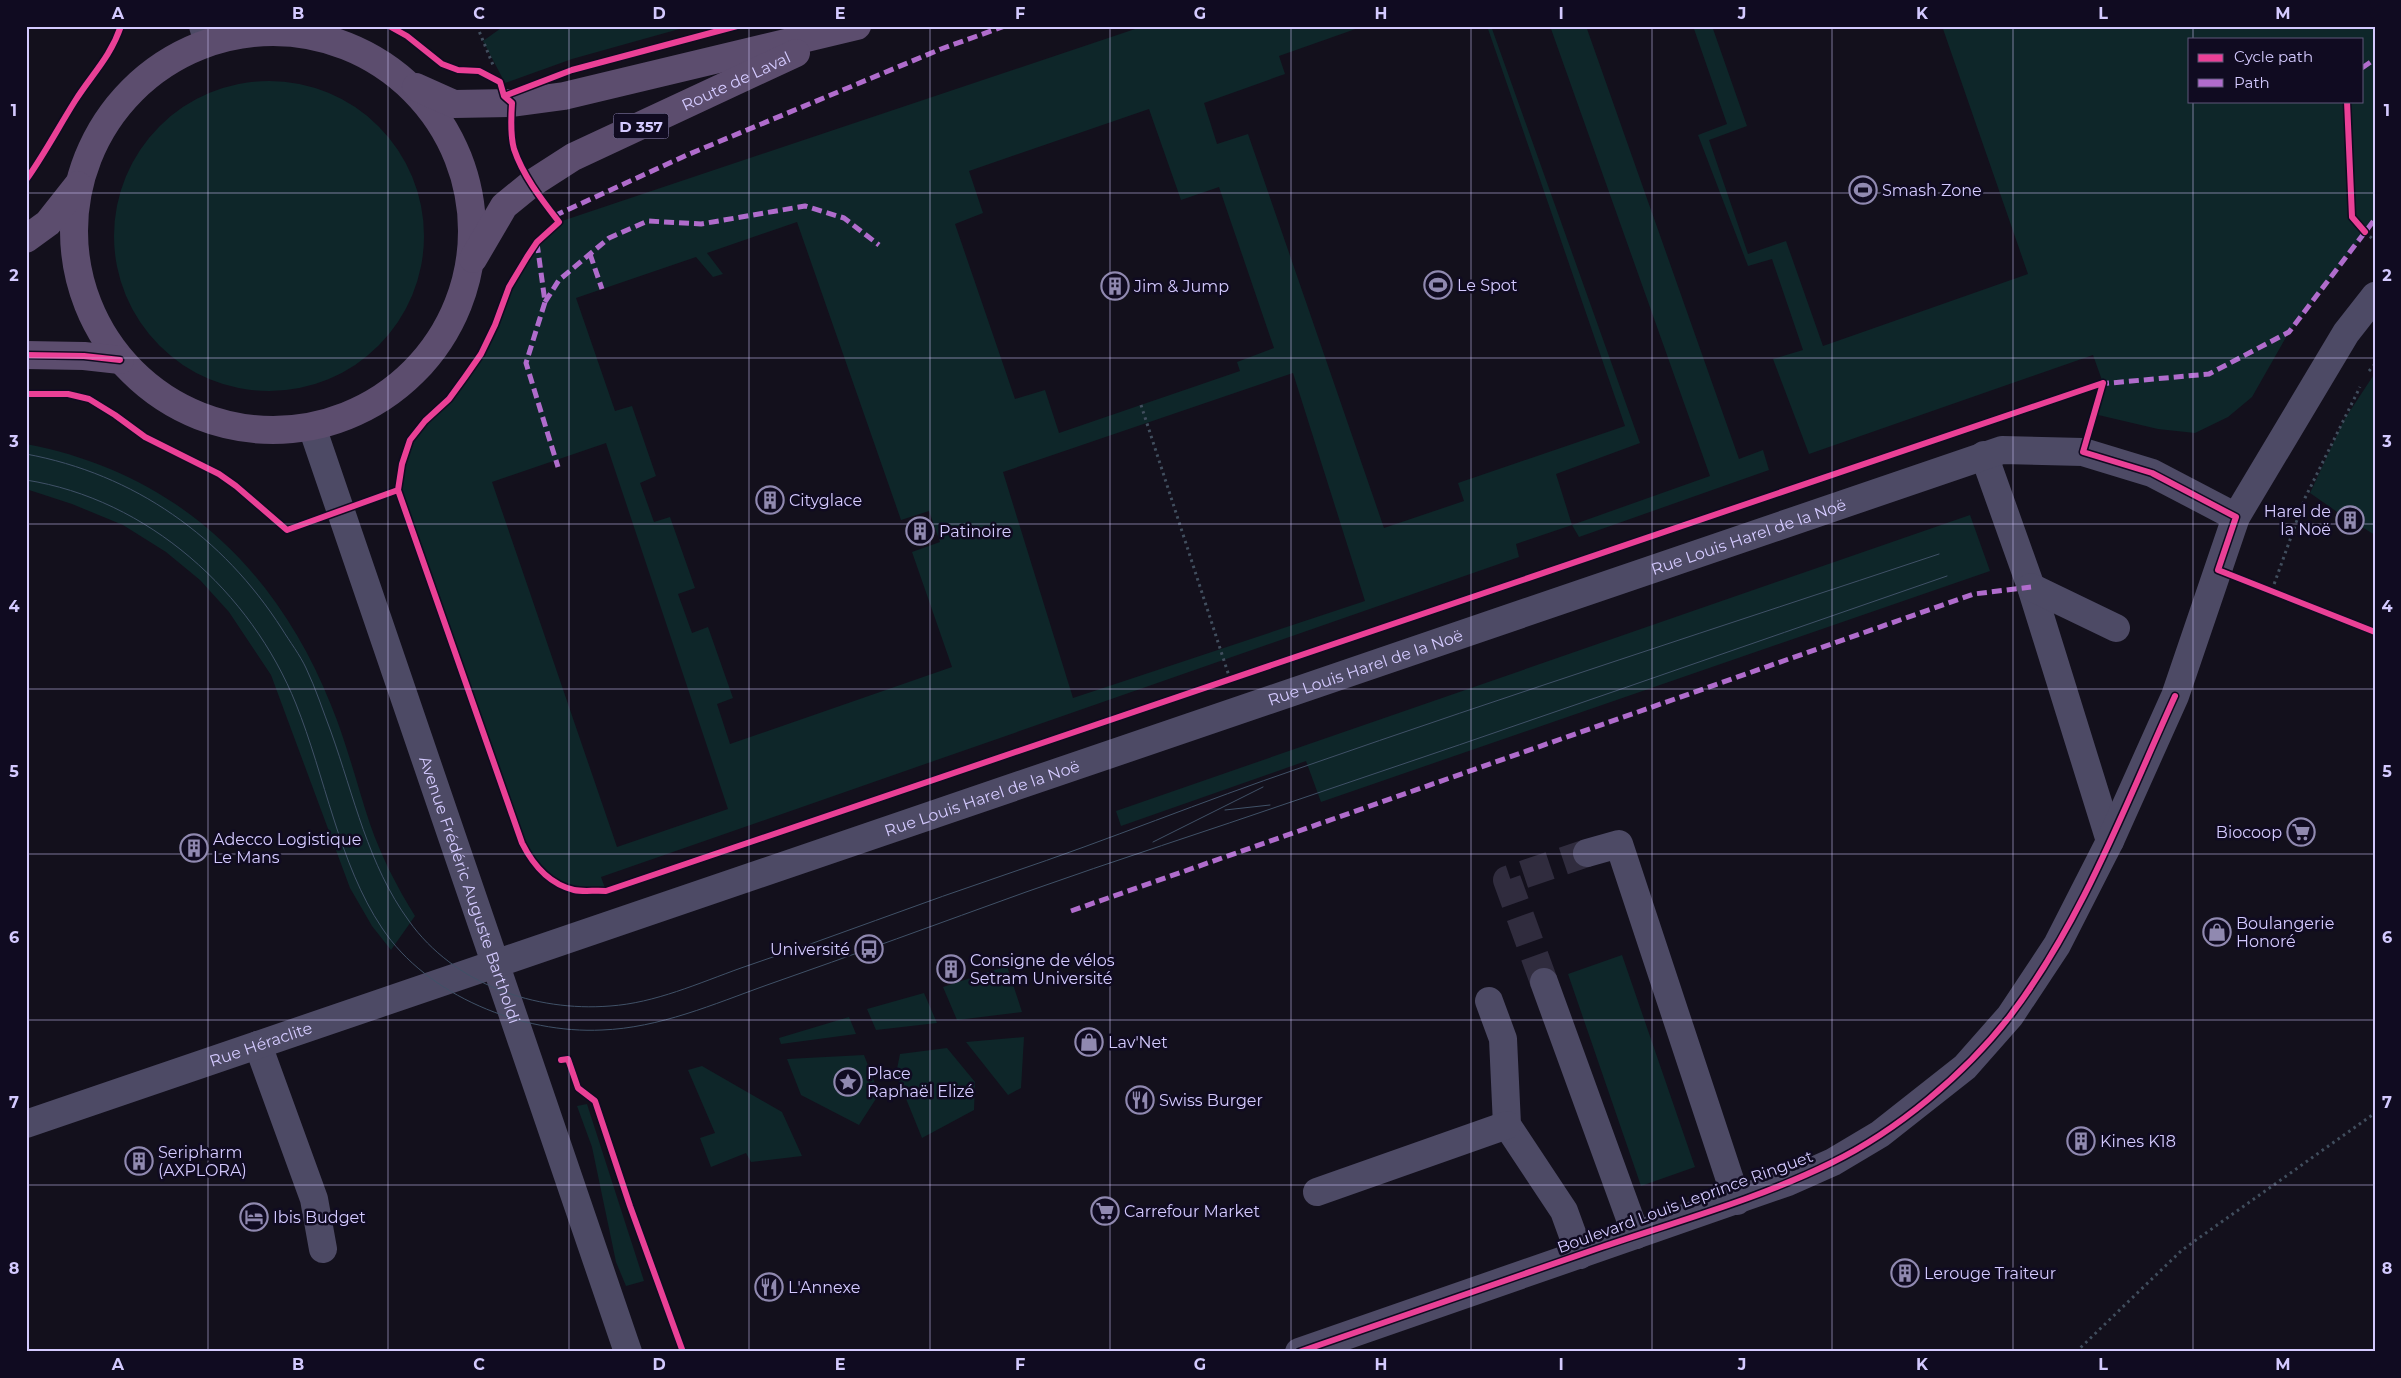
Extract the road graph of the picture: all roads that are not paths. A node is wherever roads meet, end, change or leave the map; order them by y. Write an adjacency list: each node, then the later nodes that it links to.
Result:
1 (852, 28): 3 (main road, Route de Laval / D 357); 6 (main road, Route de Laval / D 357)
2 (205, 34): 3 (main road); 4 (main road)
3 (407, 83): 6 (main road)
4 (79, 184): 5 (main road); 9 (main road)
5 (26, 239)
6 (470, 264): 10 (main road)
7 (2375, 296): 12 (street, Boulevard Louis Leprince Ringuet)
8 (26, 356): 9 (main road)
9 (120, 360): 10 (main road)
10 (312, 427): 17 (street, Avenue Frédéric Auguste Bartholdi)
11 (1984, 455): 12 (street, Rue Louis Harel de la Noë); 13 (street); 17 (street, Rue Louis Harel de la Noë)
12 (2236, 517): 15 (street, Boulevard Louis Leprince Ringuet)
13 (2031, 587): 14 (street); 15 (street)
14 (2116, 628)
15 (2110, 841): 24 (street, Boulevard Louis Leprince Ringuet)
16 (1587, 853): 24 (street)
17 (495, 965): 20 (street, Rue Héraclite); 28 (street, Avenue Frédéric Auguste Bartholdi)
18 (1544, 982): 25 (street)
19 (1489, 1001): 22 (street)
20 (258, 1045): 21 (street, Rue Héraclite); 26 (street)
21 (26, 1124)
22 (1507, 1125): 23 (street); 27 (street)
23 (1317, 1192)
24 (1737, 1201): 25 (street, Boulevard Louis Leprince Ringuet)
25 (1636, 1236): 27 (street, Boulevard Louis Leprince Ringuet)
26 (323, 1249)
27 (1580, 1255): 29 (street, Boulevard Louis Leprince Ringuet)
28 (628, 1352)
29 (1299, 1352)

